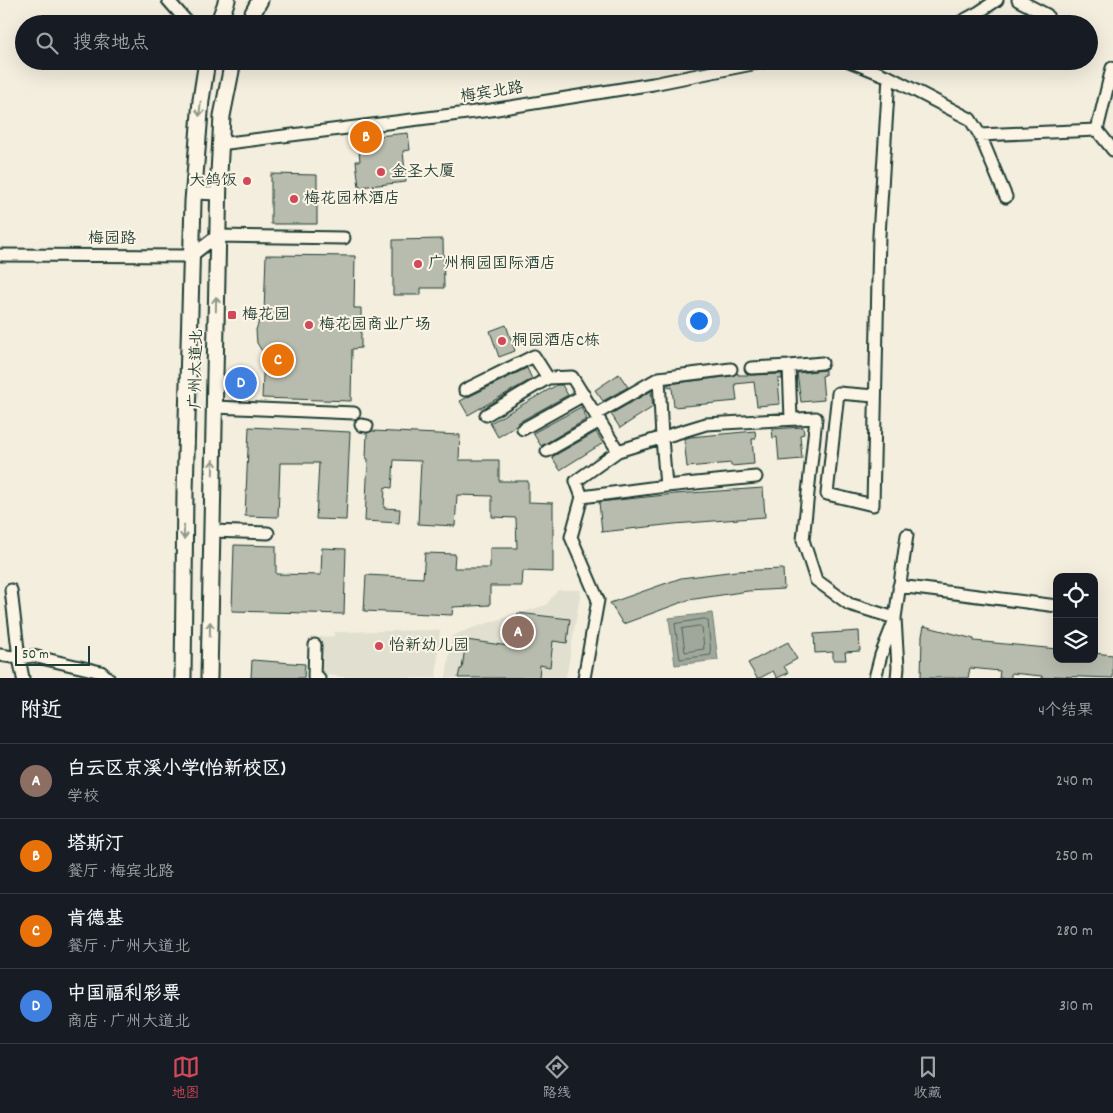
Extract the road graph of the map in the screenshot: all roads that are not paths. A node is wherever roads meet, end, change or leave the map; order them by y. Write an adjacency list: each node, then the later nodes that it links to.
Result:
1 (168, 0): 6 (street)
2 (227, 0): 7 (highway)
3 (260, 0): 8 (highway)
4 (997, 0): 9 (street)
5 (1018, 0): 10 (street)
6 (181, 15)
7 (221, 15)
8 (252, 15)
9 (974, 15)
10 (1047, 15)
11 (1112, 68): 17 (street)
12 (206, 70): 21 (highway, 广州大道北, one-way to 21)
13 (231, 70): 19 (highway, 广州大道北)
14 (722, 70): 19 (street, 梅宾北路)
15 (872, 70): 16 (street)
16 (889, 77): 18 (street); 36 (street)
17 (1097, 130): 18 (street); 20 (street)
18 (980, 135): 23 (street)
19 (220, 144): 22 (highway, 广州大道北)
20 (1113, 150)
21 (194, 193): 22 (street); 27 (highway, 广州大道北)
22 (218, 194): 24 (highway, 广州大道北)
23 (1006, 196)
24 (217, 236): 25 (street); 27 (street); 37 (highway, 广州大道北, one-way to 24)
25 (344, 238)
26 (0, 255): 27 (street, 梅园路)
27 (191, 256): 61 (highway, 广州大道北, one-way to 61)
28 (822, 363): 29 (street)
29 (789, 366): 30 (street); 41 (street)
30 (751, 368)
31 (731, 369): 33 (street)
32 (548, 378): 34 (street); 35 (street); 39 (street)
33 (659, 378): 40 (street); 43 (street)
34 (465, 390)
35 (584, 395): 40 (street); 42 (street)
36 (875, 396): 36 (street)
37 (214, 406): 38 (street); 49 (highway, 广州大道北, one-way to 37)
38 (354, 413)
39 (486, 415)
40 (598, 418): 44 (street); 45 (street)
41 (791, 419): 43 (street); 55 (street)
42 (523, 429)
43 (662, 438): 45 (street); 47 (street)
44 (547, 451)
45 (618, 451): 48 (street)
46 (756, 477): 47 (street)
47 (666, 486): 48 (street)
48 (582, 497): 64 (street)
49 (212, 531): 50 (street); 62 (highway, 广州大道北, one-way to 49)
50 (268, 533)
51 (907, 535): 52 (street)
52 (899, 586): 54 (street); 55 (street)
53 (11, 590): 58 (street)
54 (1053, 605)
55 (895, 618): 65 (street); 66 (street)
56 (315, 645): 63 (street)
57 (0, 655): 58 (street)
58 (19, 658): 59 (street); 60 (street)
59 (23, 678)
60 (108, 678)
61 (183, 678)
62 (209, 678)
63 (319, 678)
64 (584, 678)
65 (875, 678)
66 (896, 678)

